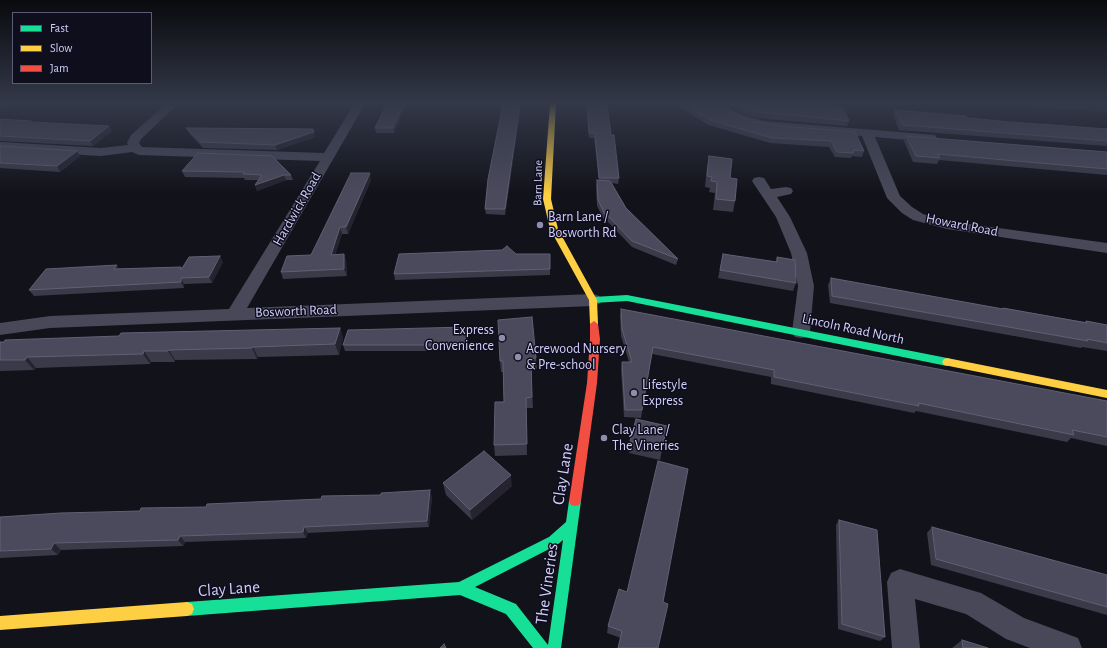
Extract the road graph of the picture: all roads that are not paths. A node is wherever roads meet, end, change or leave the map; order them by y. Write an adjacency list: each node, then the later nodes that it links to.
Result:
1 (140, 134): 8 (street)
2 (341, 134): 9 (street, Hardwick Road)
3 (551, 134): 12 (street, Barn Lane)
4 (868, 134): 11 (street, Howard Road)
5 (883, 134): 6 (street)
6 (944, 139)
7 (0, 146): 8 (street)
8 (135, 148): 9 (street)
9 (327, 157): 13 (street, Hardwick Road)
10 (786, 191): 15 (street)
11 (1107, 248)
12 (593, 300): 13 (street, Bosworth Road); 15 (street, Lincoln Road North); 17 (street, Clay Lane)
13 (235, 314): 14 (street, Bosworth Road)
14 (0, 329)
15 (801, 332): 16 (street, Lincoln Road North)
16 (1107, 394)
17 (571, 525): 18 (street, Clay Lane); 21 (street, The Vineries)
18 (460, 588): 19 (street, Clay Lane); 20 (street, Clay Lane)
19 (0, 623)
20 (542, 648)
21 (554, 648)
22 (906, 648): 23 (street)
23 (1068, 648)

